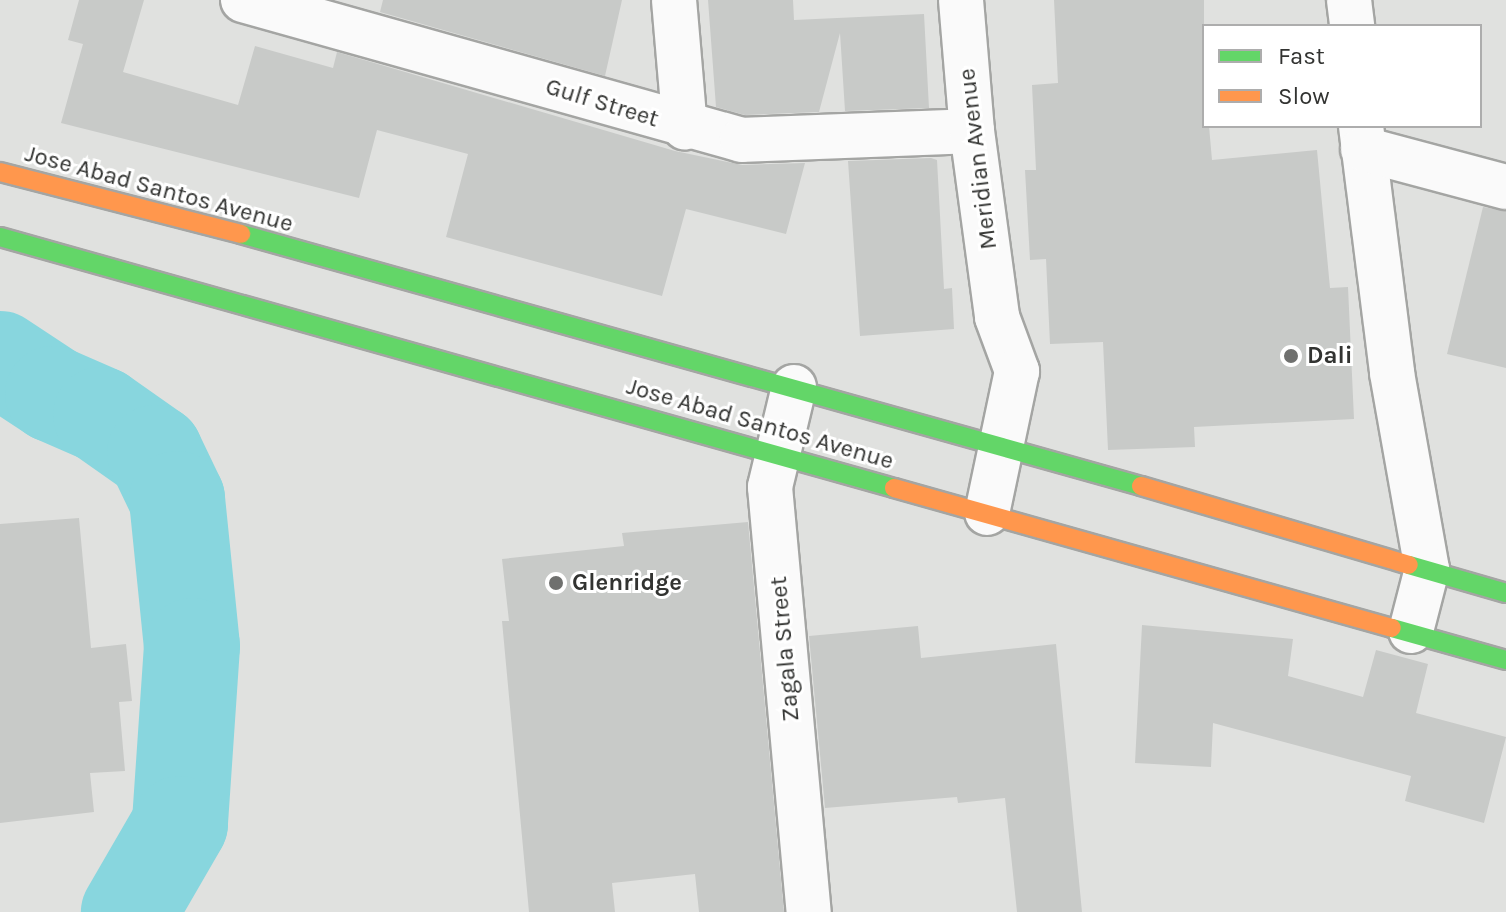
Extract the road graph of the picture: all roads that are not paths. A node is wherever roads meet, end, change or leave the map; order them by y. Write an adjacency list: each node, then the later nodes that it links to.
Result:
1 (243, 0): 5 (street, Gulf Street)
2 (674, 0): 7 (street)
3 (961, 0): 8 (street, Meridian Avenue)
4 (1349, 0): 6 (street)
5 (335, 11): 7 (street, Gulf Street)
6 (1352, 24)
7 (685, 128): 8 (street, Gulf Street)
8 (972, 131): 14 (street, Meridian Avenue)
9 (1362, 138): 11 (street); 17 (street)
10 (0, 172): 13 (main road, Jose Abad Santos Avenue)
11 (1506, 187)
12 (5, 238): 15 (main road, Jose Abad Santos Avenue)
13 (794, 387): 14 (main road, Jose Abad Santos Avenue); 15 (street, Zagala Street)
14 (990, 442): 16 (street, Meridian Avenue); 17 (main road, Jose Abad Santos Avenue)
15 (778, 453): 16 (main road, Jose Abad Santos Avenue); 21 (street, Zagala Street)
16 (973, 509): 19 (main road, Jose Abad Santos Avenue)
17 (1427, 569): 18 (main road, Jose Abad Santos Avenue); 19 (street)
18 (1506, 593)
19 (1411, 631): 20 (main road, Jose Abad Santos Avenue)
20 (1506, 660)
21 (809, 912)

